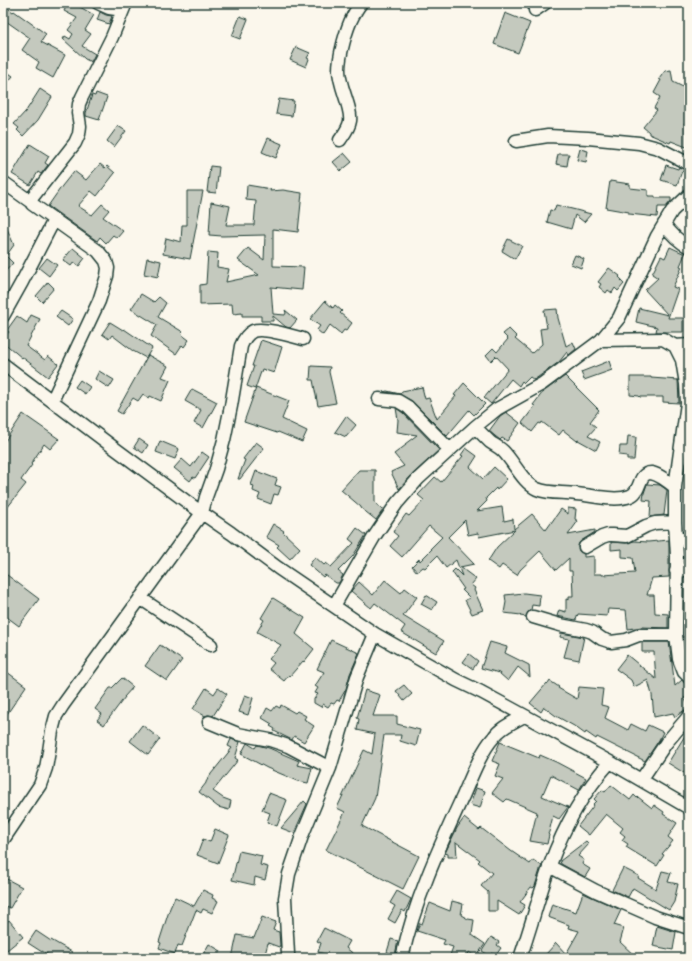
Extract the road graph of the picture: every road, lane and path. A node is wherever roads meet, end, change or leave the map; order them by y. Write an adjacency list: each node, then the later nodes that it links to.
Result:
1 (98, 3): 3 (street)
2 (361, 3): 4 (street)
3 (125, 7): 9 (street)
4 (340, 140)
5 (516, 141): 6 (street)
6 (689, 164)
7 (3, 182): 9 (street)
8 (689, 195): 11 (street)
9 (31, 202): 10 (street)
10 (54, 220): 13 (street); 20 (street)
11 (664, 224): 12 (street); 15 (street)
12 (689, 247)
13 (3, 316)
14 (303, 339): 24 (street)
15 (601, 340): 17 (street); 21 (street)
16 (689, 345): 17 (street)
17 (675, 346): 23 (street)
18 (3, 364): 20 (street)
19 (379, 399): 22 (street)
20 (52, 401): 24 (street)
21 (475, 427): 22 (street); 23 (street)
22 (450, 450): 32 (street)
23 (675, 487): 25 (street)
24 (202, 513): 31 (street); 32 (street)
25 (675, 522): 26 (street); 28 (street)
26 (676, 537): 27 (street); 30 (street)
27 (689, 540)
28 (585, 547)
29 (689, 568): 30 (street)
30 (676, 571): 35 (street)
31 (140, 598): 36 (street); 45 (street)
32 (334, 606): 34 (street)
33 (533, 617): 35 (street)
34 (375, 634): 38 (street); 42 (street)
35 (676, 635): 37 (street)
36 (212, 645)
37 (689, 677)
38 (524, 716): 41 (street); 49 (street)
39 (689, 716): 43 (street)
40 (209, 722): 42 (street)
41 (610, 762): 43 (street); 46 (street)
42 (330, 768): 48 (street)
43 (641, 780): 44 (street)
44 (689, 808)
45 (3, 840)
46 (549, 866): 47 (street); 50 (street)
47 (689, 928)
48 (288, 958)
49 (402, 958)
50 (520, 958)

